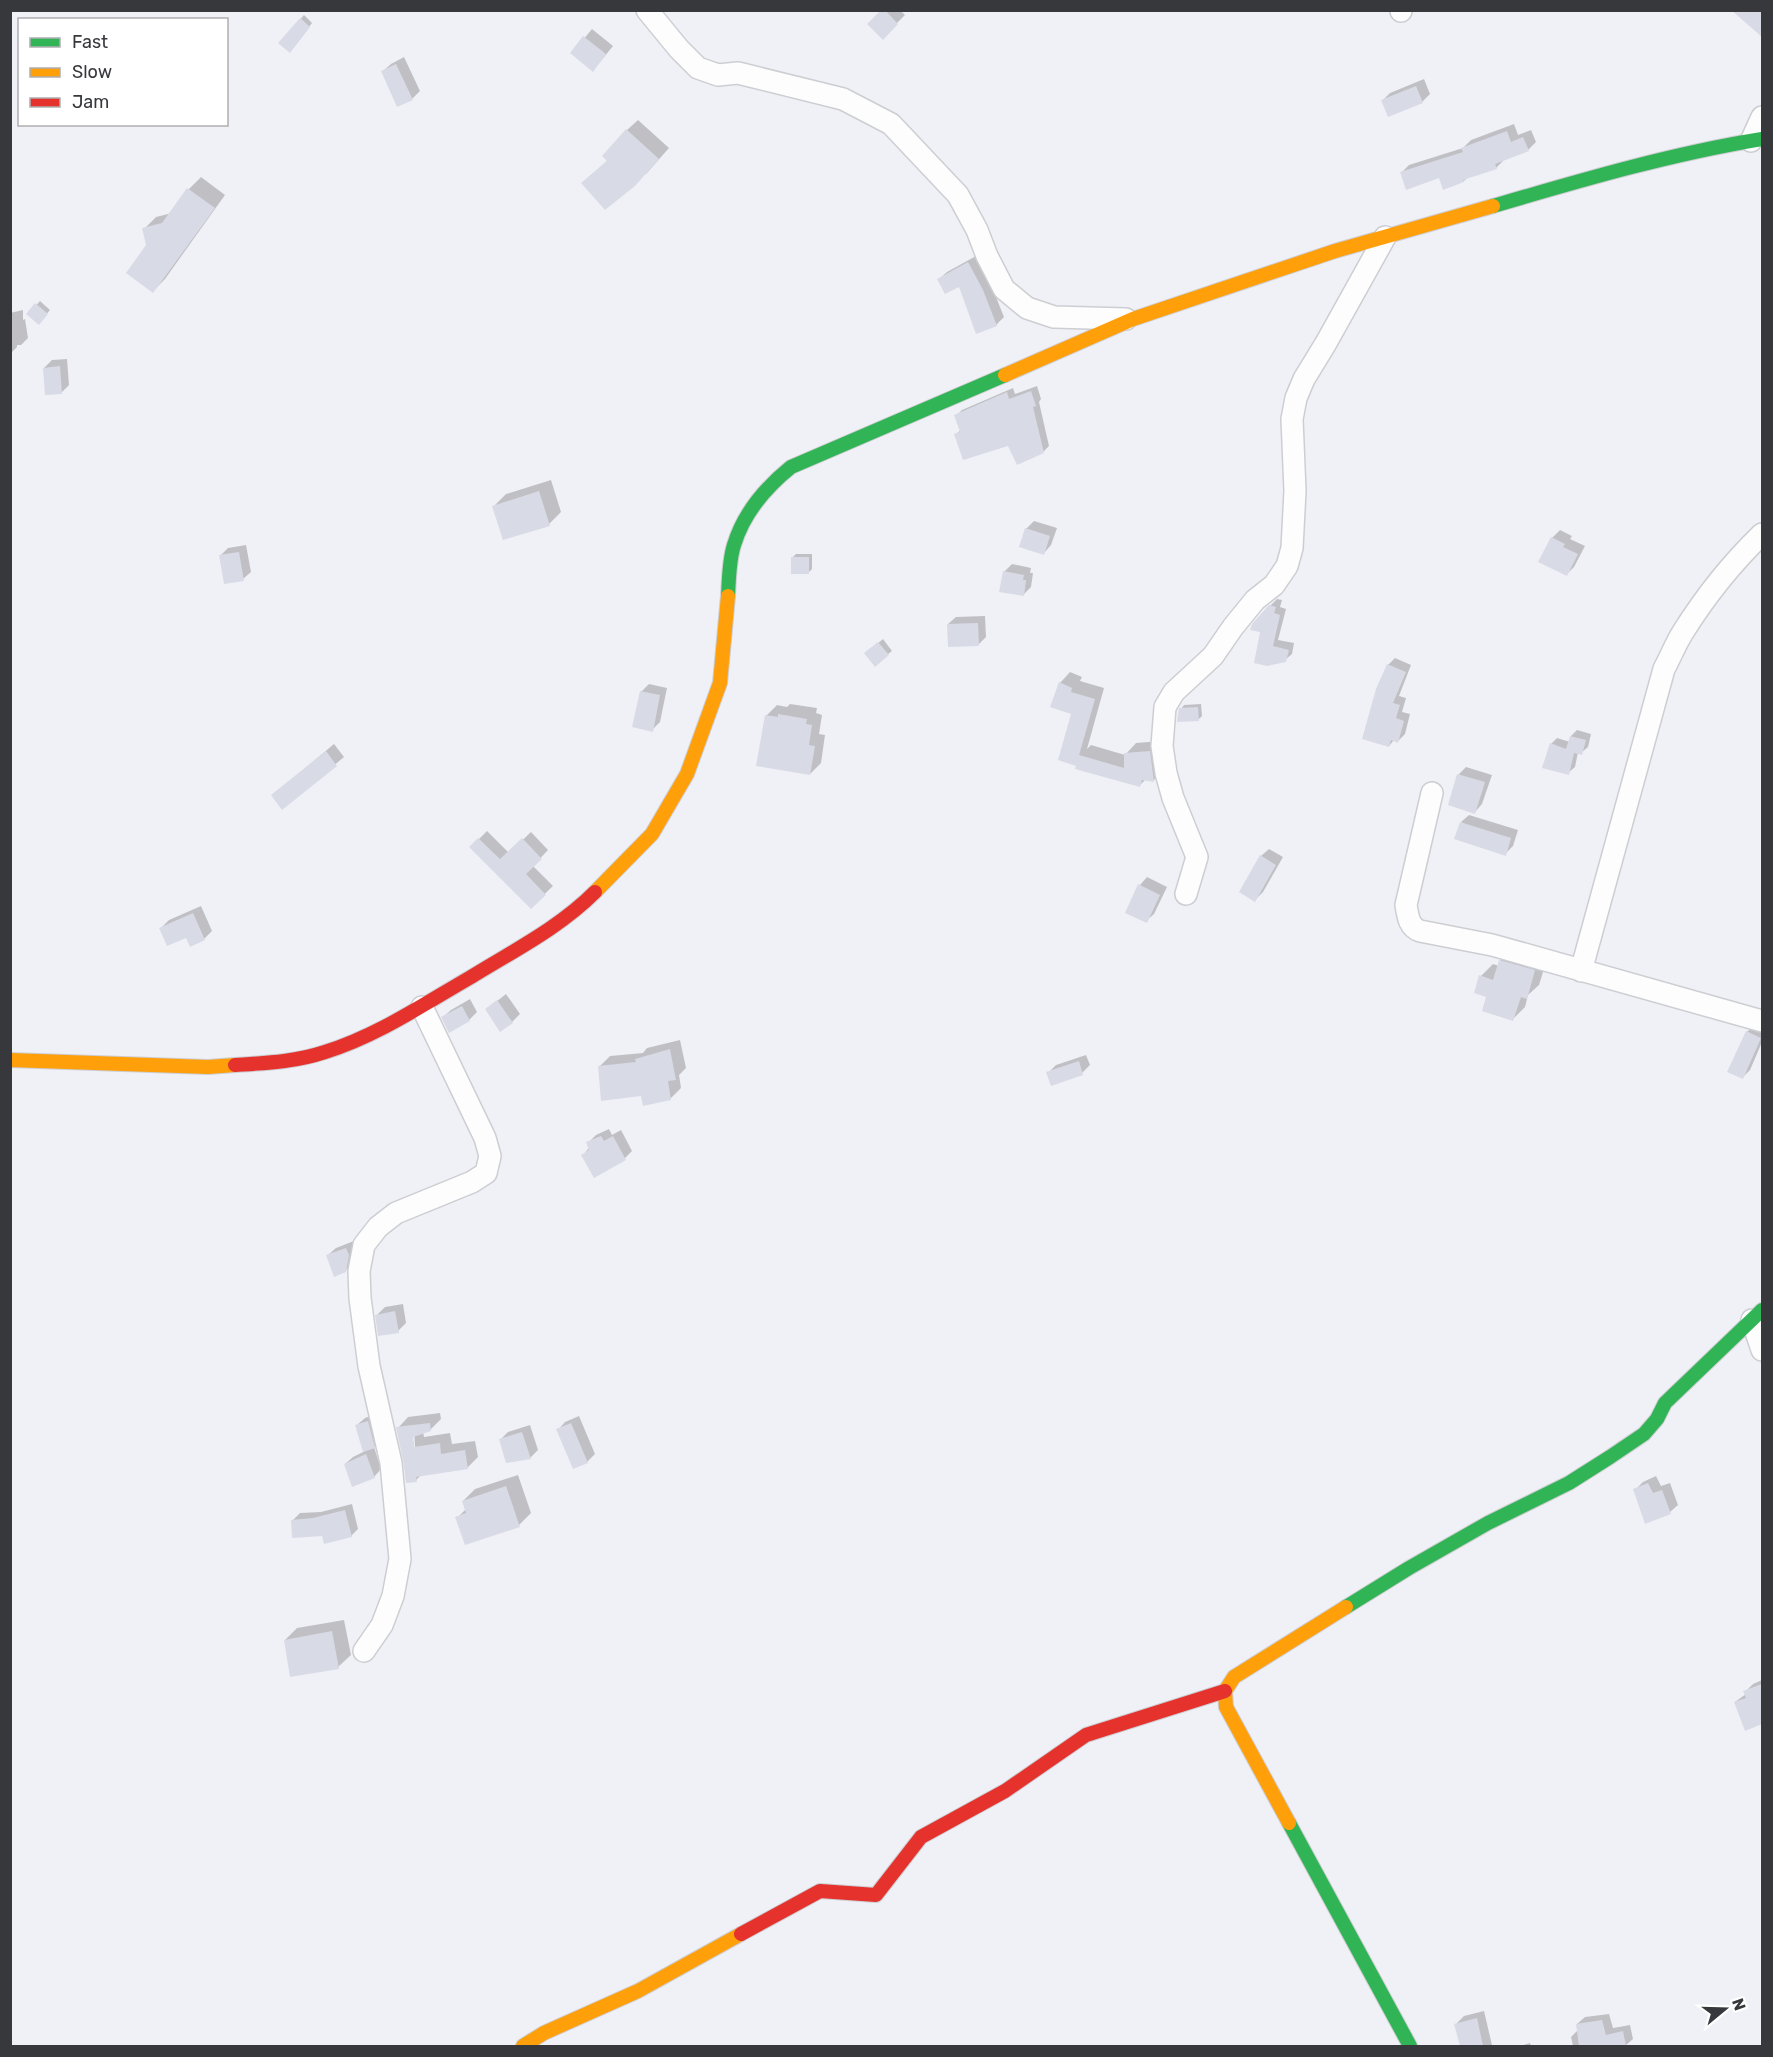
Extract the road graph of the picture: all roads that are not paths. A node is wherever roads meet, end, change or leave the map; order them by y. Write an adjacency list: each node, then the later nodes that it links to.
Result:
1 (647, 10): 5 (street)
2 (1762, 117): 3 (street)
3 (1757, 140): 4 (street)
4 (1385, 237): 5 (street); 8 (street)
5 (1133, 319): 10 (street)
6 (1762, 534): 9 (street)
7 (1432, 793): 9 (street)
8 (1186, 894)
9 (1581, 971): 11 (street)
10 (422, 1007): 12 (street); 15 (street)
11 (1762, 1021)
12 (10, 1060)
13 (1757, 1315): 14 (street); 16 (street)
14 (1762, 1350)
15 (364, 1651)
16 (1225, 1691): 17 (street); 18 (street)
17 (523, 2046)
18 (1410, 2046)

